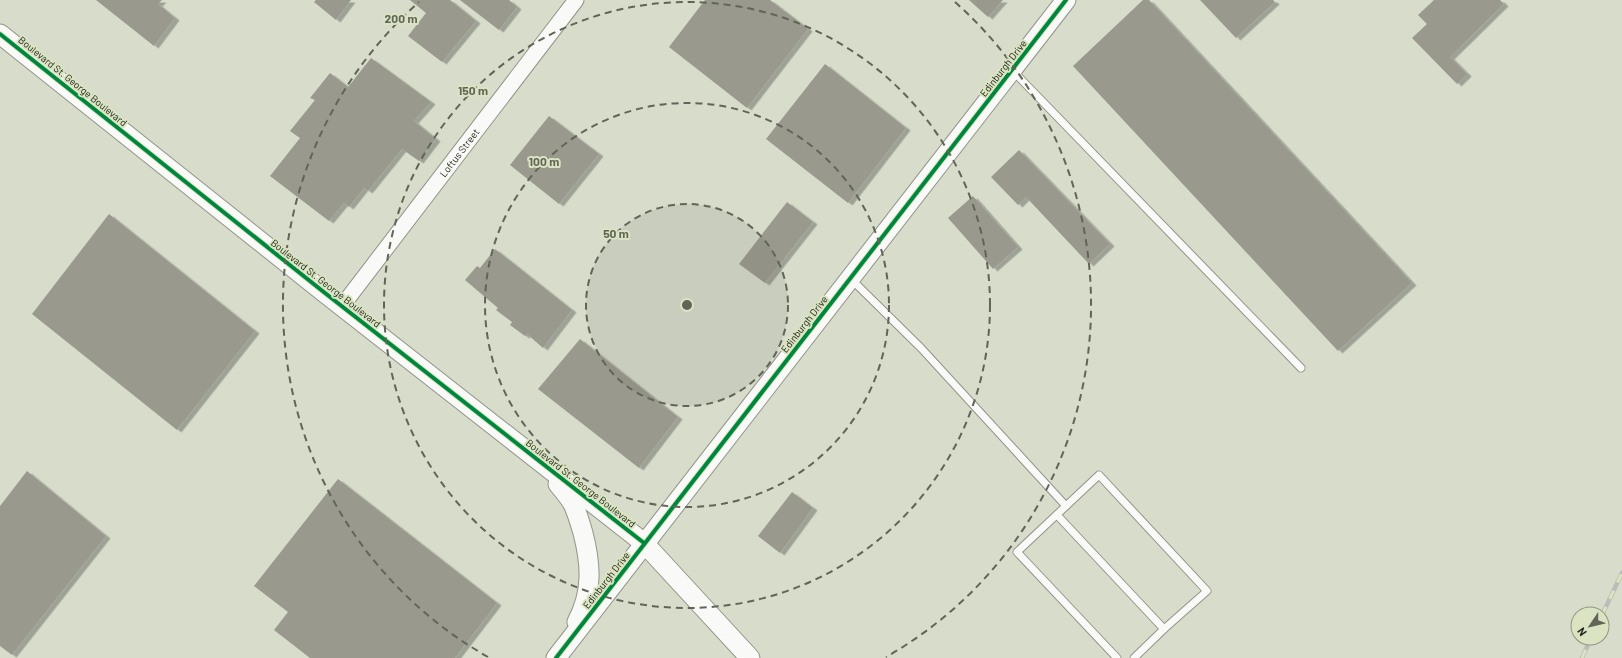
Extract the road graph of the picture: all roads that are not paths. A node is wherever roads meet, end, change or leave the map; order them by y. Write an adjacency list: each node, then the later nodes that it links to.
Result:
1 (576, 0): 6 (street, Loftus Street)
2 (1066, 0): 4 (street, Edinburgh Drive)
3 (0, 34): 6 (street, Boulevard St. George Boulevard)
4 (1012, 70): 5 (street, Edinburgh Drive); 7 (lane)
5 (850, 278): 9 (lane); 11 (street, Edinburgh Drive)
6 (342, 306): 8 (street, Boulevard St. George Boulevard)
7 (1301, 368)
8 (546, 466): 11 (street, Boulevard St. George Boulevard); 13 (street)
9 (1066, 506): 10 (lane); 12 (lane)
10 (1057, 515): 12 (lane); 15 (lane)
11 (644, 543): 13 (street, Edinburgh Drive); 14 (street, Boulevard St. George Boulevard)
12 (1164, 629): 16 (lane)
13 (561, 652)
14 (750, 658)
15 (1117, 658)
16 (1134, 658)

